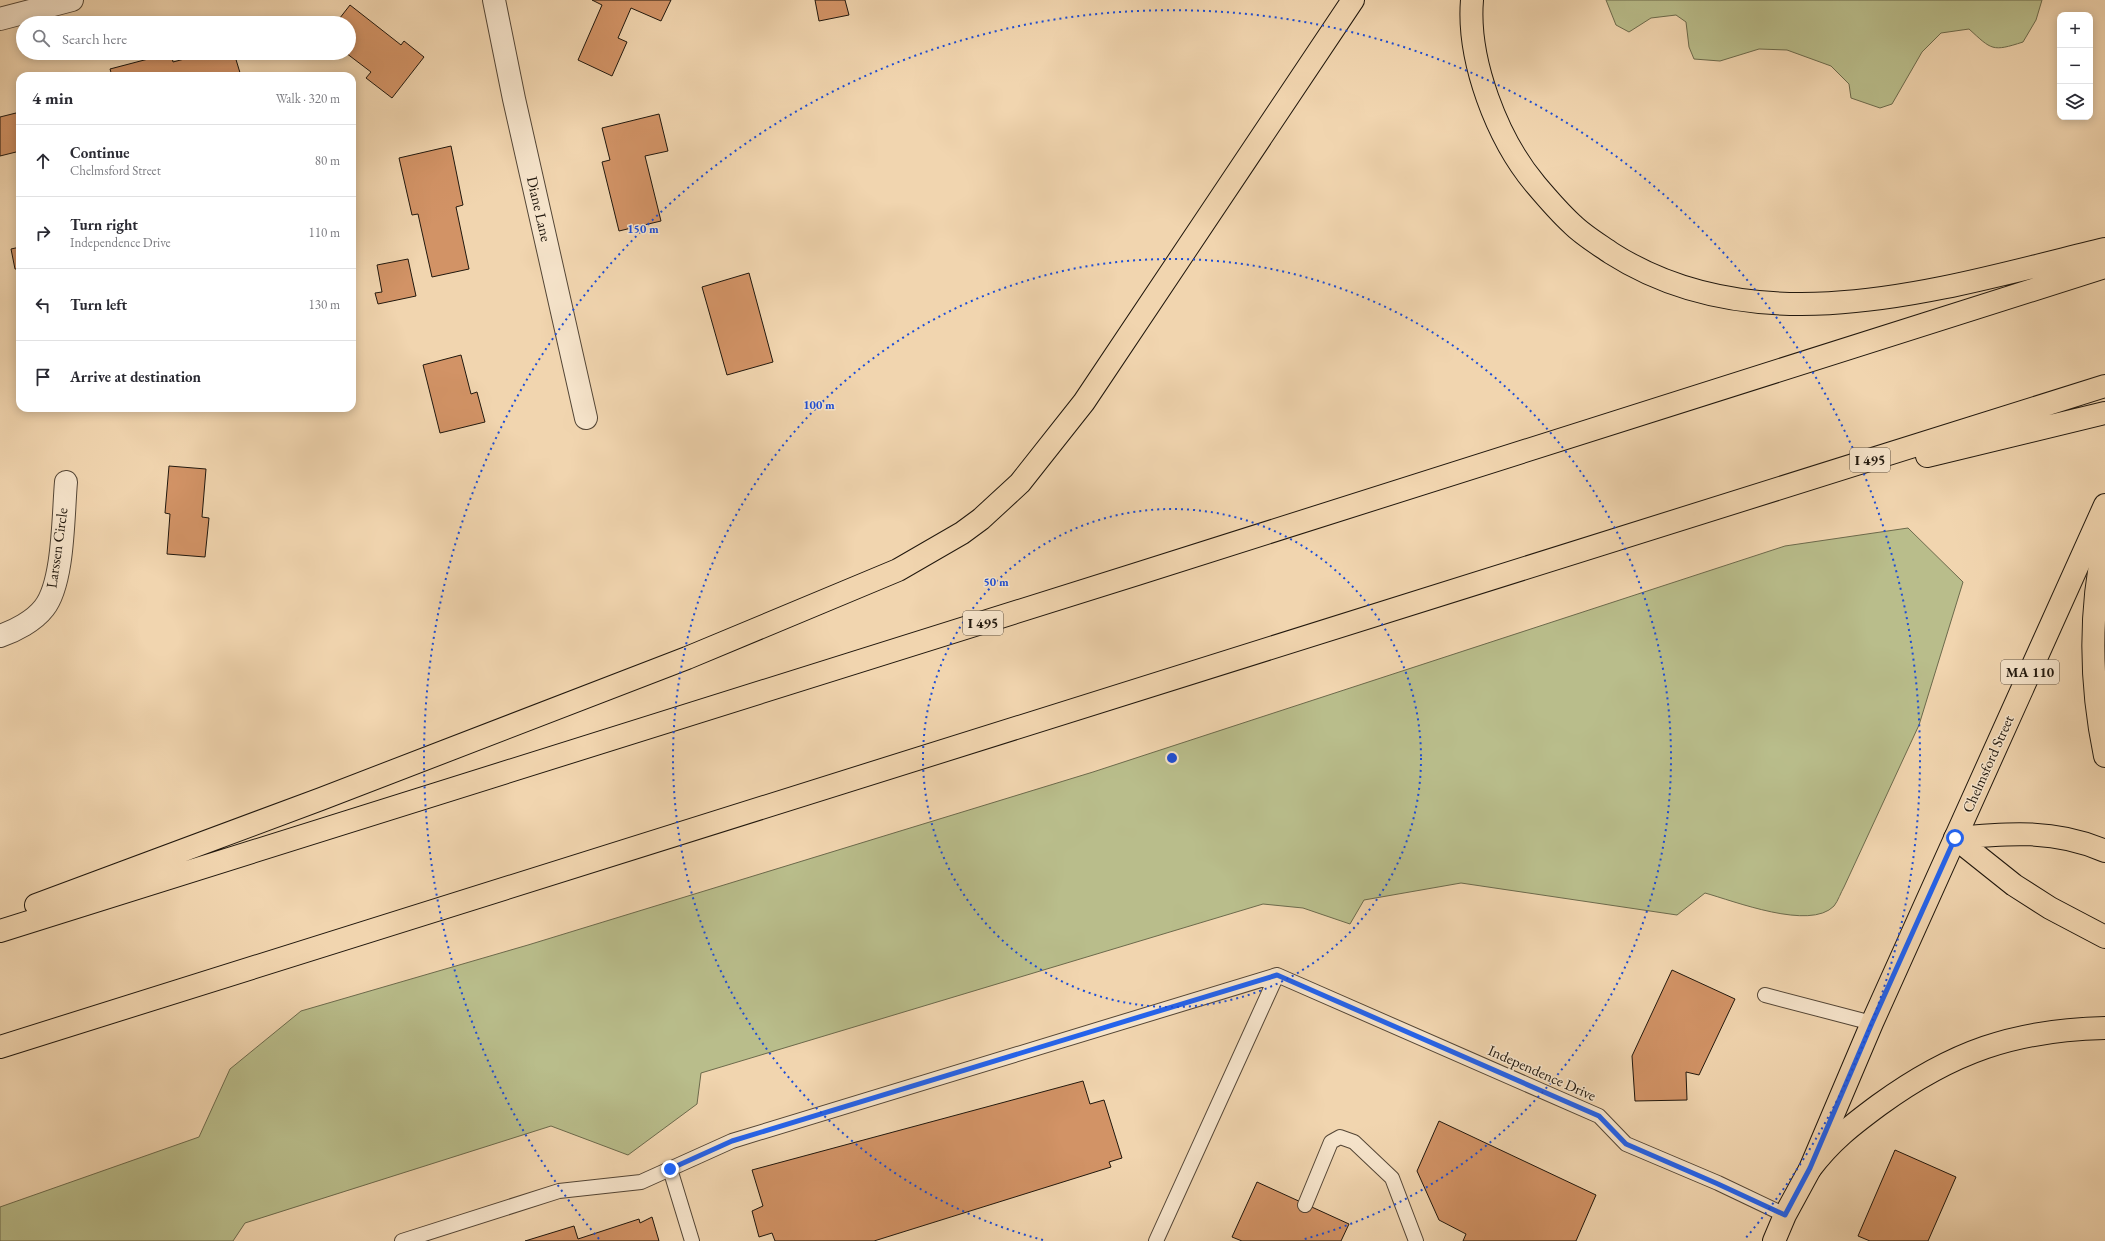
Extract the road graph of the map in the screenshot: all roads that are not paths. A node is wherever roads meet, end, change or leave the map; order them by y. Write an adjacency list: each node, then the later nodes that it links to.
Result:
1 (72, 0): 5 (street)
2 (494, 0): 10 (street, Diane Lane)
3 (1354, 0): 19 (main road)
4 (1472, 0): 6 (main road)
5 (0, 19)
6 (2105, 249)
7 (2105, 267): 20 (main road, I 495)
8 (2105, 386): 11 (main road)
9 (2105, 413): 11 (main road)
10 (586, 418)
11 (2003, 429): 26 (main road)
12 (66, 482): 15 (street, Larssen Circle)
13 (2105, 505): 17 (main road, Chelmsford Street / MA 110)
14 (2105, 539): 16 (main road)
15 (0, 636)
16 (2105, 756)
17 (1955, 838): 18 (main road); 21 (main road); 24 (main road, Chelmsford Street / MA 110)
18 (2105, 851)
19 (0, 918)
20 (0, 931)
21 (2105, 937)
22 (1277, 975): 28 (lane); 30 (lane, Independence Drive); 33 (lane)
23 (1765, 995): 24 (lane)
24 (1872, 1023): 27 (main road, Chelmsford Street / MA 110)
25 (2105, 1028): 27 (main road)
26 (0, 1047)
27 (1810, 1168): 30 (main road, Chelmsford Street / MA 110)
28 (670, 1169): 31 (lane); 32 (lane)
29 (1305, 1204): 34 (lane)
30 (1785, 1215): 35 (main road, Chelmsford Street / MA 110)
31 (402, 1241)
32 (692, 1241)
33 (1156, 1241)
34 (1416, 1241)
35 (1774, 1241)

